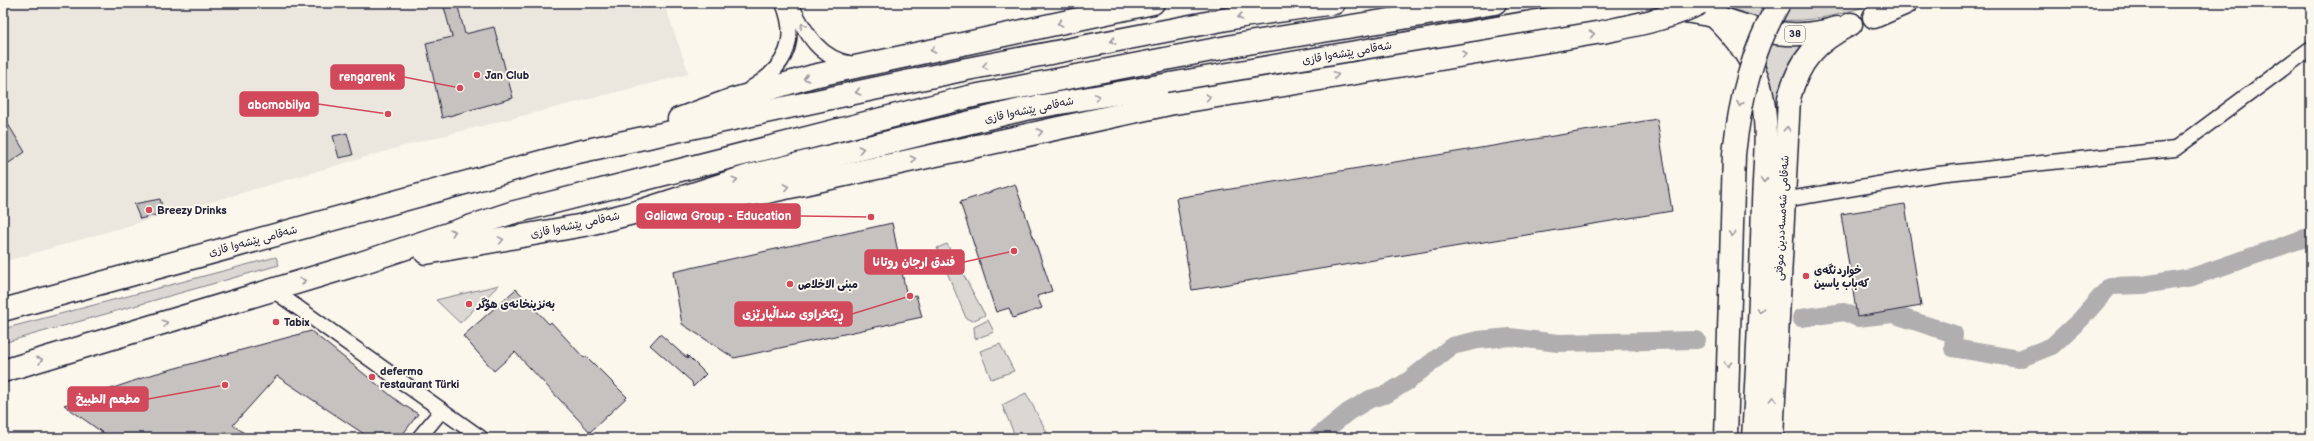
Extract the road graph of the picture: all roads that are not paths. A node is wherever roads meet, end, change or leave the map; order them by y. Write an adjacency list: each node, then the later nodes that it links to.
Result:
1 (783, 3): 17 (street)
2 (790, 3): 16 (street, one-way to 2)
3 (1153, 3): 16 (main road, شەقامی پێشەوا قازی, one-way to 16)
4 (1334, 3): 18 (main road, شەقامی پێشەوا قازی, one-way to 18)
5 (1495, 3): 21 (main road, شەقامی پێشەوا قازی, one-way to 5)
6 (1604, 3): 12 (main road)
7 (1694, 3): 11 (main road, شەقامی پێشەوا قازی / 38)
8 (1779, 3): 28 (main road, one-way to 28, bridge)
9 (1896, 3): 13 (main road, شەقامی پێشەوا قازی / 38)
10 (1906, 3): 13 (main road, شەقامی پێشەوا قازی)
11 (1707, 9): 12 (main road, شەقامی پێشەوا قازی); 14 (main road, شەقامی پێشەوا قازی / 38); 20 (main road, one-way to 11, bridge); 29 (main road, شەقامی شەمسەددین موفتی, one-way to 29)
12 (1572, 15): 20 (main road, شەقامی پێشەوا قازی, one-way to 12)
13 (1874, 17): 14 (main road, شەقامی پێشەوا قازی / 38)
14 (1850, 24): 19 (main road, شەقامی شەمسەددین موفتی, one-way to 14)
15 (2311, 48): 19 (street)
16 (867, 64): 17 (main road, شەقامی پێشەوا قازی, one-way to 17)
17 (728, 101): 18 (main road, شەقامی پێشەوا قازی)
18 (573, 153): 23 (main road, شەقامی پێشەوا قازی)
19 (1783, 200): 30 (main road, شەقامی شەمسەددین موفتی, one-way to 19)
20 (637, 212): 21 (main road, شەقامی پێشەوا قازی, one-way to 20)
21 (352, 266): 22 (main road, شەقامی پێشەوا قازی, one-way to 21)
22 (273, 290): 24 (main road, شەقامی پێشەوا قازی, one-way to 22); 25 (street)
23 (3, 310)
24 (3, 371)
25 (442, 410): 26 (street); 27 (street)
26 (420, 438)
27 (481, 438)
28 (1726, 438)
29 (1753, 438)
30 (1772, 438)

